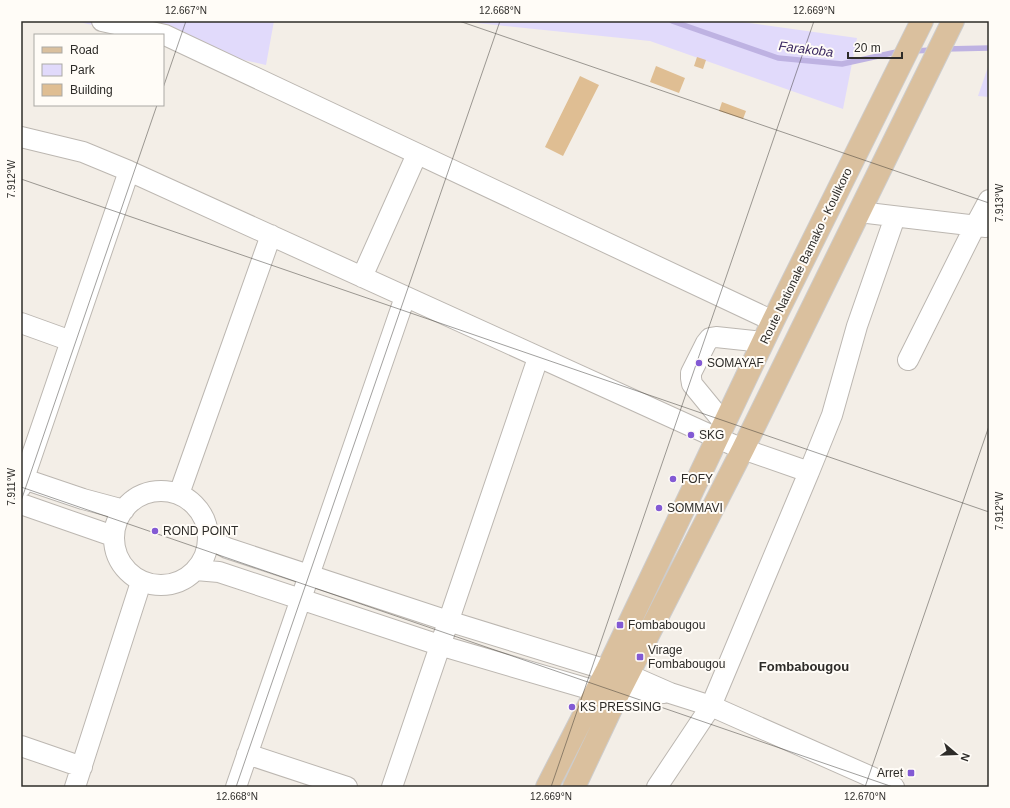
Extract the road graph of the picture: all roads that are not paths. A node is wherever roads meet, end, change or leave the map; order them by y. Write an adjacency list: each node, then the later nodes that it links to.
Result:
1 (102, 21): 4 (street)
2 (922, 21): 16 (main road, Route Nationale Bamako - Koulikoro)
3 (953, 21): 10 (main road)
4 (160, 34)
5 (164, 35): 7 (street)
6 (21, 137): 8 (street)
7 (418, 154): 14 (street); 16 (street)
8 (129, 171): 13 (street); 18 (street)
9 (989, 200): 12 (street)
10 (859, 212): 11 (street); 23 (main road)
11 (894, 217): 12 (street); 24 (street)
12 (982, 227): 21 (street)
13 (271, 235): 14 (street); 26 (street)
14 (362, 277): 15 (street)
15 (405, 297): 20 (street); 32 (street)
16 (773, 321): 19 (main road, Route Nationale Bamako - Koulikoro)
17 (21, 323): 18 (street)
18 (71, 341): 25 (street)
19 (763, 342): 22 (main road, Route Nationale Bamako - Koulikoro); 22 (street)
20 (538, 358): 22 (street); 35 (street)
21 (908, 360)
22 (721, 430): 23 (street); 37 (main road, Route Nationale Bamako - Koulikoro)
23 (743, 449): 24 (street); 38 (main road)
24 (809, 472): 42 (street)
25 (22, 481): 28 (street)
26 (179, 494): 28 (street); 30 (street)
27 (21, 504): 29 (street)
28 (124, 510): 29 (street)
29 (113, 536): 33 (street)
30 (208, 538): 31 (street); 32 (street)
31 (196, 570): 33 (street); 34 (street)
32 (309, 575): 34 (street); 35 (street)
33 (141, 582): 45 (street)
34 (300, 599): 36 (street); 44 (street)
35 (448, 621): 36 (street); 37 (street)
36 (439, 645): 39 (street); 49 (street)
37 (607, 670): 38 (street); 39 (main road, Route Nationale Bamako - Koulikoro)
38 (629, 675): 40 (street); 41 (main road)
39 (596, 691): 41 (street); 50 (main road, Route Nationale Bamako - Koulikoro)
40 (670, 693): 41 (street); 42 (street)
41 (618, 694): 51 (main road)
42 (711, 706): 52 (street); 53 (street)
43 (21, 746): 45 (street)
44 (247, 754): 47 (street); 48 (street)
45 (82, 767): 46 (street)
46 (75, 787)
47 (236, 787)
48 (347, 787)
49 (392, 787)
50 (547, 787)
51 (574, 787)
52 (656, 787)
53 (894, 787)

